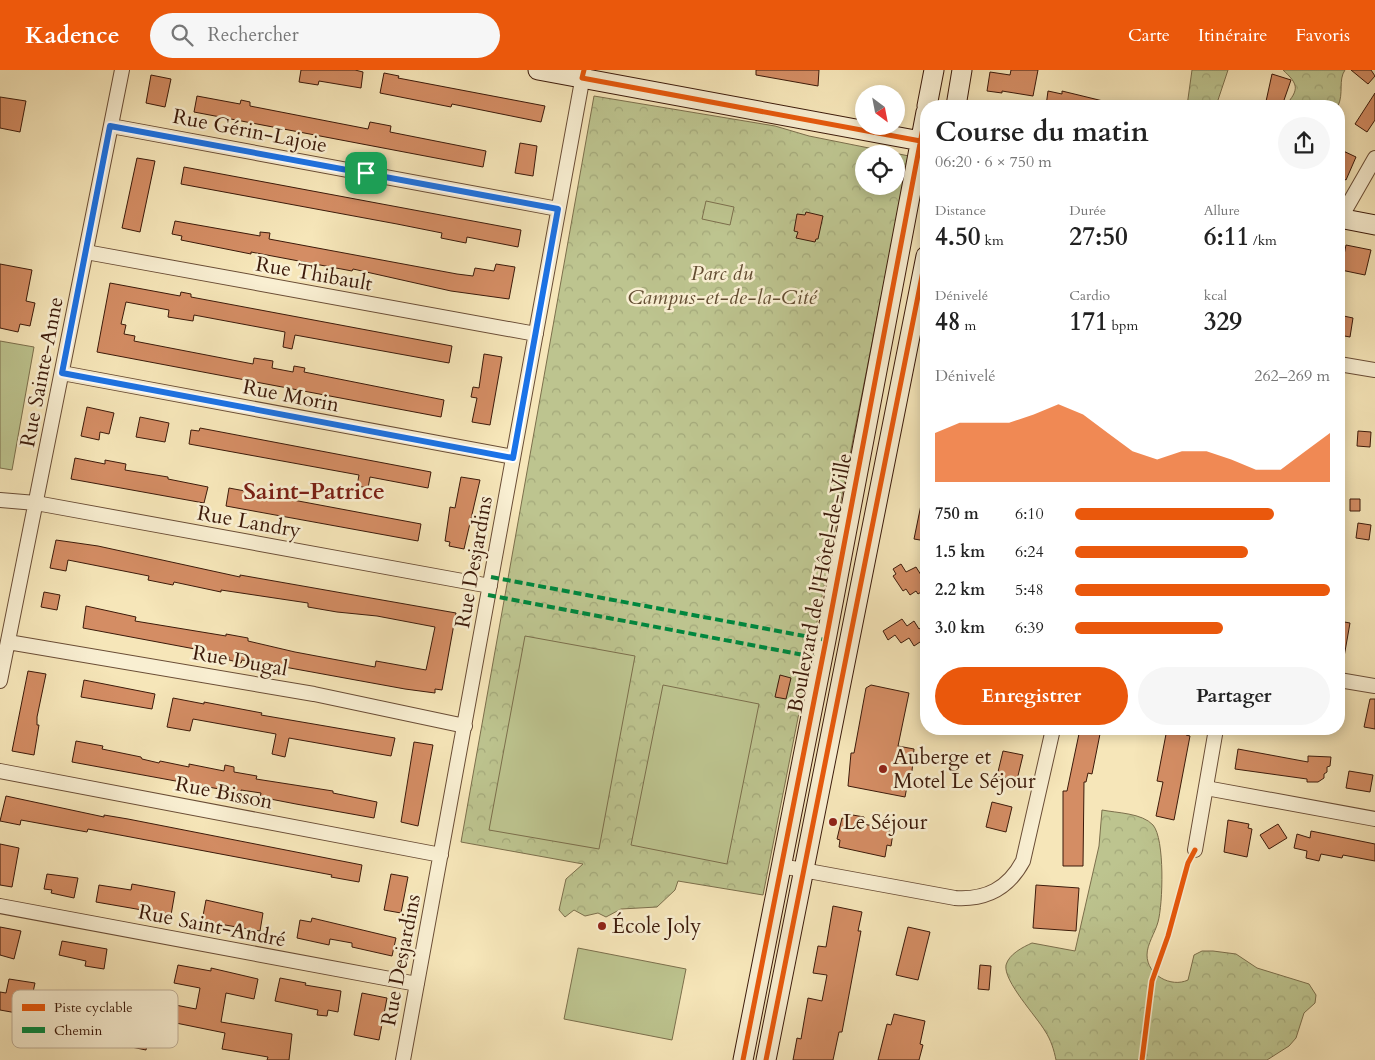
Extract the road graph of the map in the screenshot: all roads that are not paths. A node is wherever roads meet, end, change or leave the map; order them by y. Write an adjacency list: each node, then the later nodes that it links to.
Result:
1 (122, 70): 8 (street, Rue Sainte-Anne)
2 (538, 70): 5 (main road)
3 (934, 70): 6 (main road)
4 (962, 70): 7 (main road)
5 (583, 74): 9 (main road); 13 (street, Rue Desjardins)
6 (928, 100)
7 (957, 100)
8 (110, 126): 13 (street, Rue Gérin-Lajoie); 16 (street, Rue Sainte-Anne)
9 (920, 140)
10 (1375, 158): 12 (street)
11 (920, 161): 38 (main road, Boulevard de l'Hôtel-de-Ville)
12 (1345, 208)
13 (558, 209): 18 (street, Rue Desjardins)
14 (1345, 219): 15 (main road)
15 (1375, 225)
16 (86, 252): 18 (street, Rue Thibault); 21 (street, Rue Sainte-Anne)
17 (920, 286): 39 (main road, Boulevard de l'Hôtel-de-Ville)
18 (536, 334): 22 (street, Rue Desjardins)
19 (1345, 365): 20 (street)
20 (1375, 370)
21 (62, 373): 22 (street, Rue Morin); 24 (street, Rue Sainte-Anne)
22 (513, 458): 25 (street, Rue Desjardins)
23 (0, 500): 24 (street, Rue Landry)
24 (36, 504): 25 (street, Rue Landry); 26 (street, Rue Sainte-Anne)
25 (490, 586): 30 (street, Rue Desjardins)
26 (8, 642): 27 (street, Rue Sainte-Anne); 30 (street, Rue Dugal)
27 (0, 681)
28 (1345, 681): 29 (street)
29 (1375, 686)
30 (465, 726): 37 (street, Rue Desjardins)
31 (1051, 735): 39 (street)
32 (1215, 735): 34 (street)
33 (0, 772): 37 (street, Rue Bisson)
34 (1206, 788): 35 (street); 36 (street)
35 (1375, 819)
36 (1195, 850)
37 (442, 855): 41 (street, Rue Desjardins)
38 (781, 866): 39 (street); 43 (main road, Boulevard de l'Hôtel-de-Ville)
39 (804, 870): 44 (main road, Boulevard de l'Hôtel-de-Ville)
40 (0, 906): 41 (street, Rue Saint-André)
41 (416, 984): 42 (street, Rue Desjardins)
42 (403, 1060)
43 (743, 1060)
44 (766, 1060)

